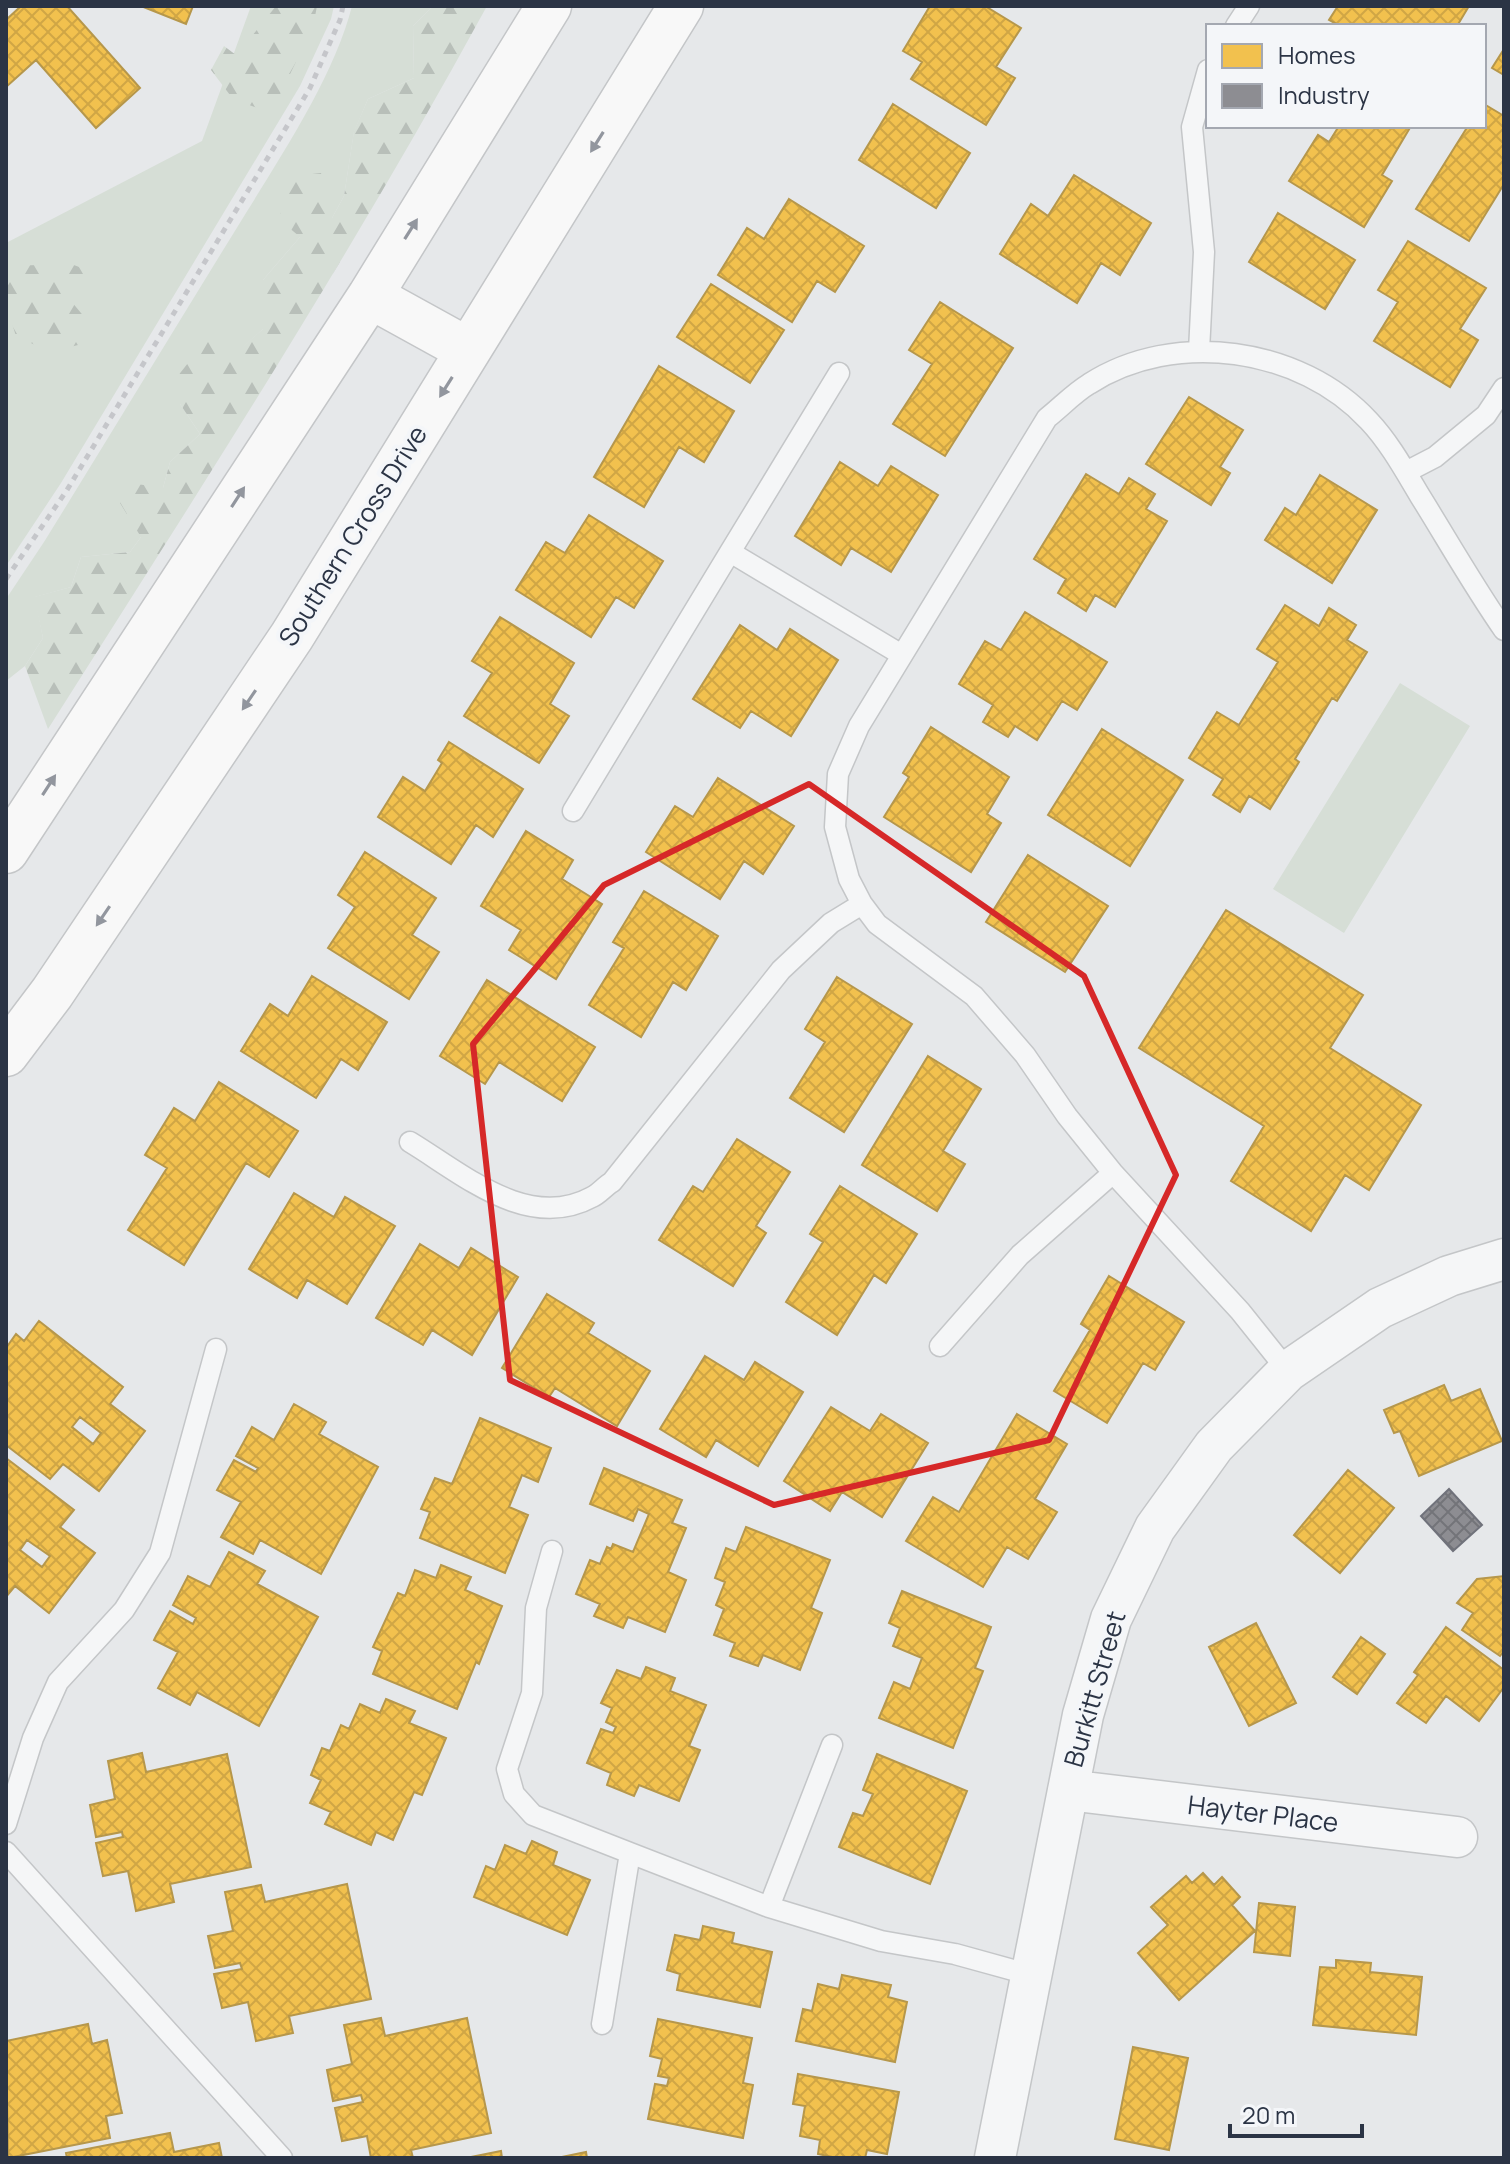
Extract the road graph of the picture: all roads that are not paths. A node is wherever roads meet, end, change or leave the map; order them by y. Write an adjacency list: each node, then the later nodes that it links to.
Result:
1 (549, 6): 6 (main road, one-way to 1)
2 (681, 6): 7 (main road, Southern Cross Drive, one-way to 7)
3 (1249, 6): 4 (lane)
4 (1237, 24)
5 (1206, 77): 8 (lane)
6 (370, 296): 7 (main road); 16 (main road, one-way to 6)
7 (468, 350): 18 (main road, Southern Cross Drive, one-way to 18)
8 (1199, 351): 11 (lane); 14 (lane)
9 (839, 373): 12 (lane)
10 (1504, 388): 11 (lane)
11 (1406, 472): 13 (lane)
12 (730, 552): 14 (lane); 15 (lane)
13 (1504, 630)
14 (902, 655): 17 (lane)
15 (573, 811)
16 (6, 851)
17 (862, 904): 19 (lane); 20 (lane)
18 (6, 1054)
19 (410, 1142)
20 (1113, 1173): 22 (lane); 24 (lane)
21 (1504, 1259): 24 (street, Burkitt Street)
22 (940, 1346)
23 (216, 1349): 28 (lane)
24 (1288, 1371): 27 (street, Burkitt Street)
25 (552, 1551): 31 (lane)
26 (832, 1745): 32 (lane)
27 (1068, 1790): 29 (street, Hayter Place); 33 (street, Burkitt Street)
28 (6, 1824)
29 (1457, 1837)
30 (6, 1852): 35 (lane)
31 (630, 1853): 32 (lane); 34 (lane)
32 (769, 1907): 33 (lane)
33 (1031, 1975): 36 (street, Burkitt Street)
34 (602, 2024)
35 (282, 2158)
36 (995, 2158)

